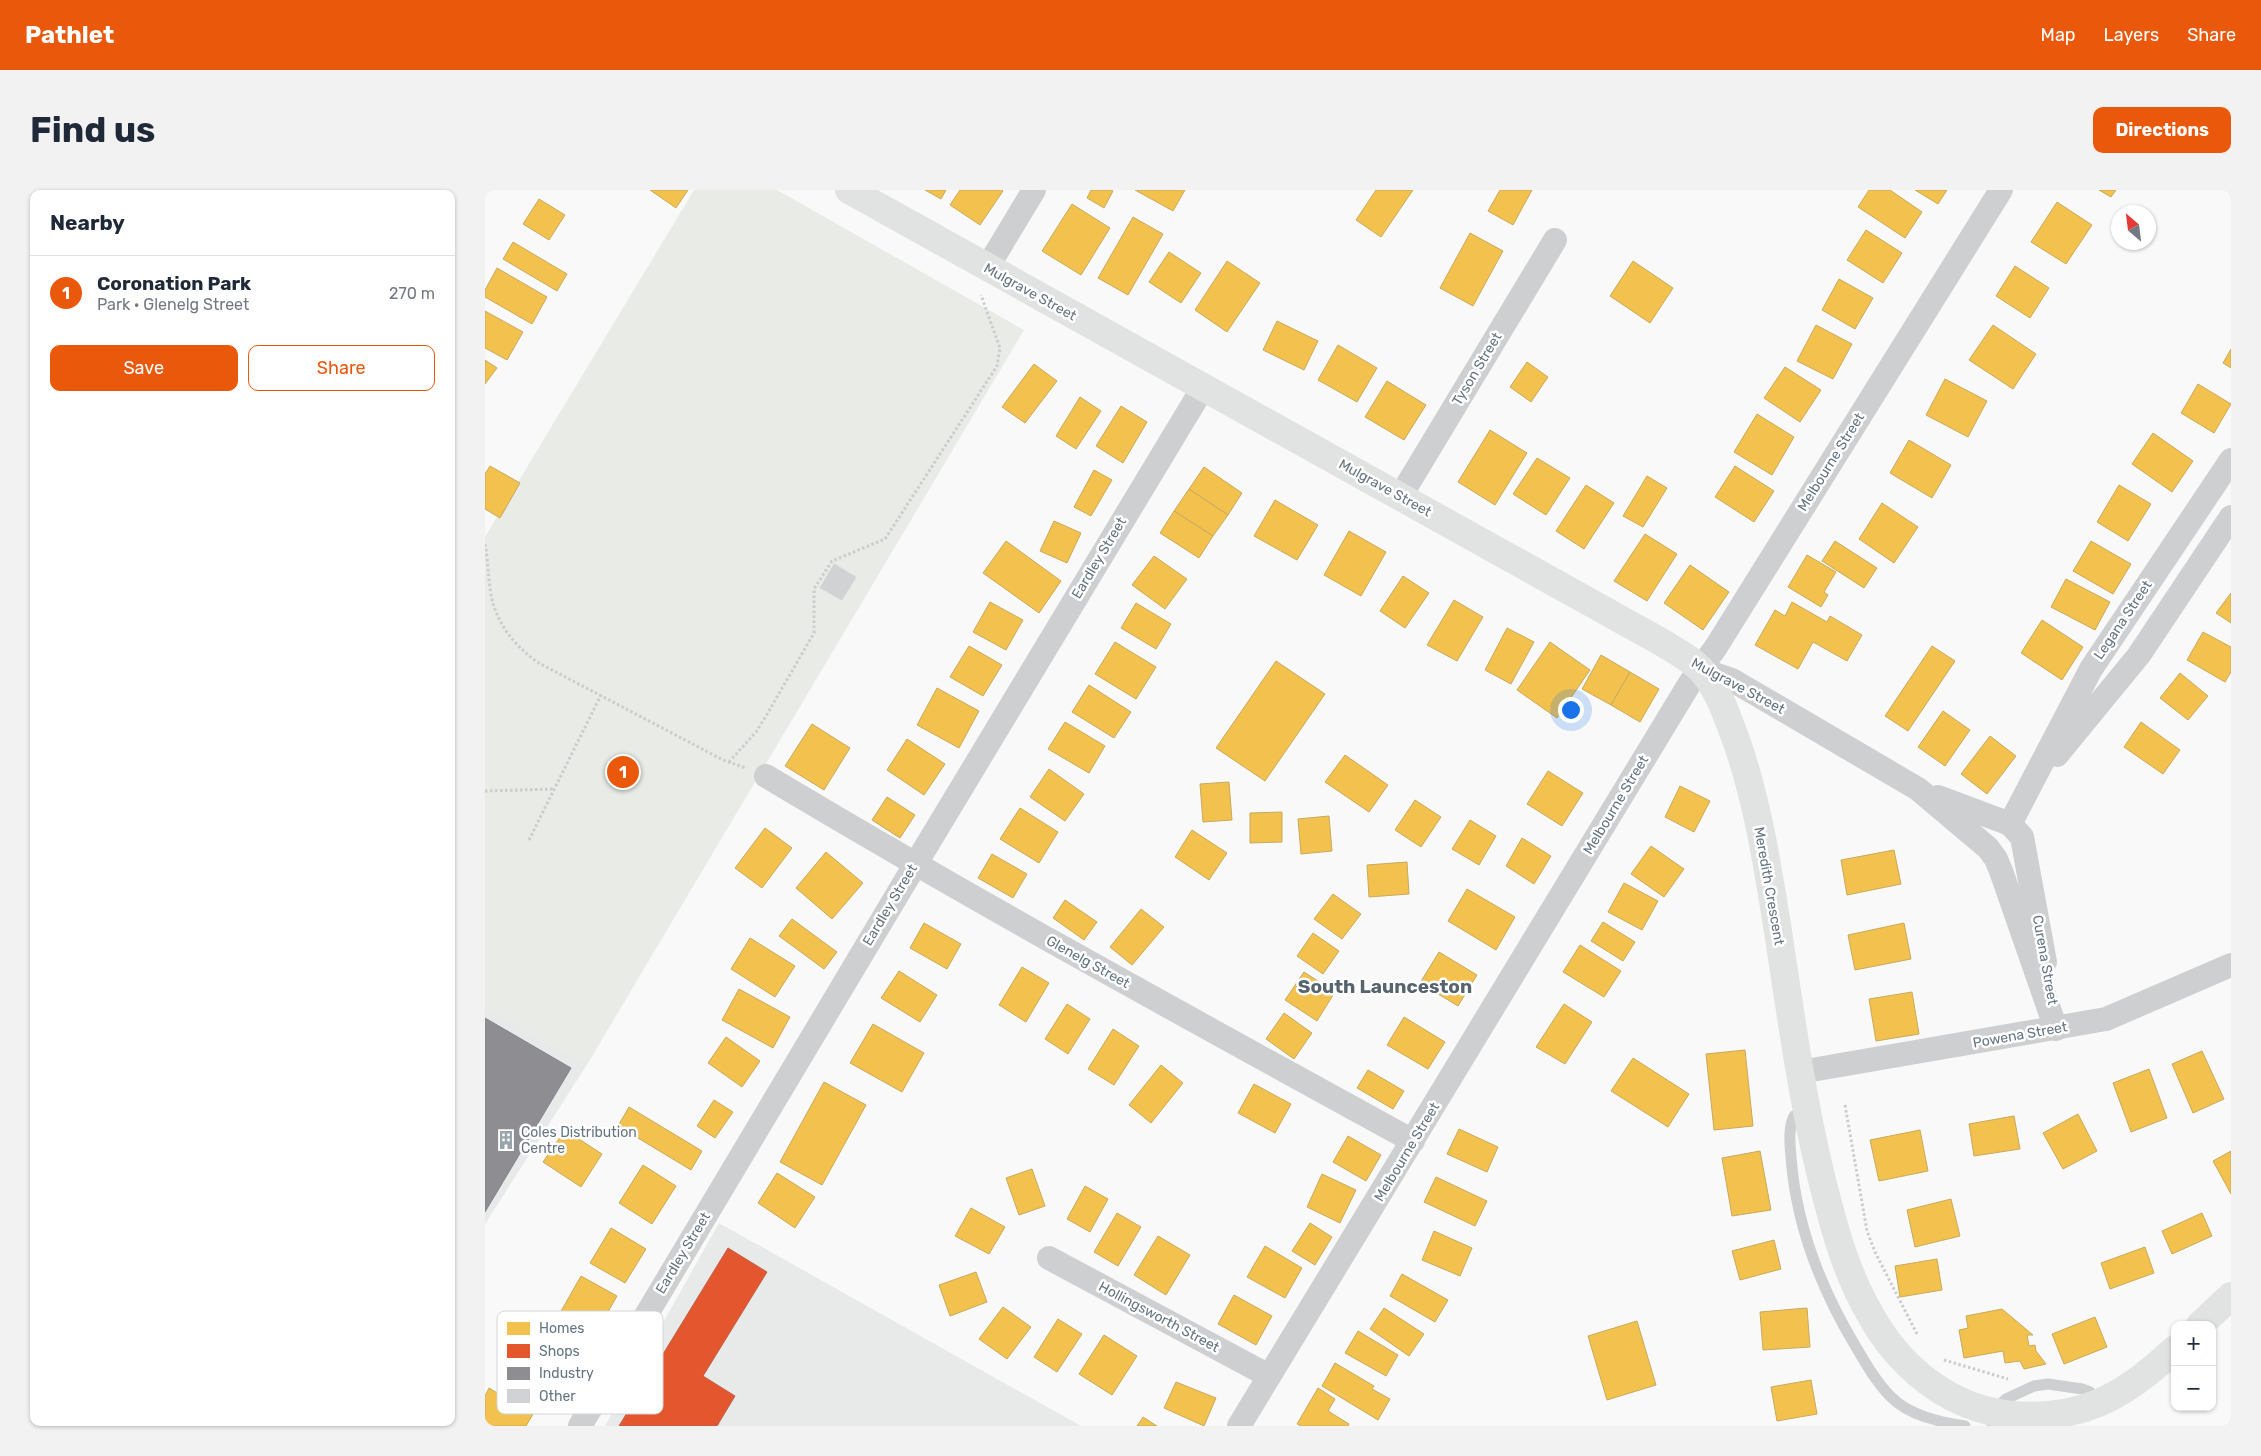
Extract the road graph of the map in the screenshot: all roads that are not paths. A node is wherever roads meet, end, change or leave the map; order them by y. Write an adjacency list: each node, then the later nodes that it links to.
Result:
1 (849, 190): 5 (street, Mulgrave Street)
2 (1034, 190): 5 (street)
3 (2001, 190): 10 (street, Melbourne Street)
4 (1555, 240): 8 (street, Tyson Street)
5 (987, 268): 6 (street, Mulgrave Street)
6 (1204, 386): 8 (street, Mulgrave Street); 16 (street, Eardley Street)
7 (2231, 460): 13 (street, Legana Street)
8 (1400, 497): 10 (street, Mulgrave Street)
9 (2231, 517): 13 (street, Legana Street)
10 (1701, 669): 12 (street, Mulgrave Street); 19 (street, Meredith Crescent); 21 (street, Melbourne Street)
11 (766, 776): 16 (street, Glenelg Street)
12 (1918, 789): 14 (street, Mulgrave Street); 15 (street, Mulgrave Street)
13 (2029, 789): 14 (street, Legana Street)
14 (2010, 824): 18 (street, Curena Street)
15 (1988, 848): 18 (street, Curena Street)
16 (915, 865): 21 (street, Glenelg Street); 24 (street, Eardley Street)
17 (2231, 965): 18 (street, Powena Street)
18 (2056, 1029): 19 (street, Powena Street)
19 (1800, 1072): 20 (street, Meredith Crescent)
20 (1807, 1112): 30 (street, Meredith Crescent); 34 (lane)
21 (1413, 1141): 27 (street, Melbourne Street)
22 (1049, 1258): 27 (street, Hollingsworth Street)
23 (2231, 1296): 25 (street)
24 (649, 1311)
25 (2204, 1321)
26 (2171, 1353): 28 (street, Meredith Crescent)
27 (1269, 1376): 33 (street, Melbourne Street)
28 (2097, 1404): 30 (lane); 31 (street, Meredith Crescent)
29 (587, 1414): 32 (street, Eardley Street)
30 (1995, 1419): 31 (street, Meredith Crescent)
31 (2071, 1419)
32 (580, 1426)
33 (1239, 1426)
34 (1965, 1426)

